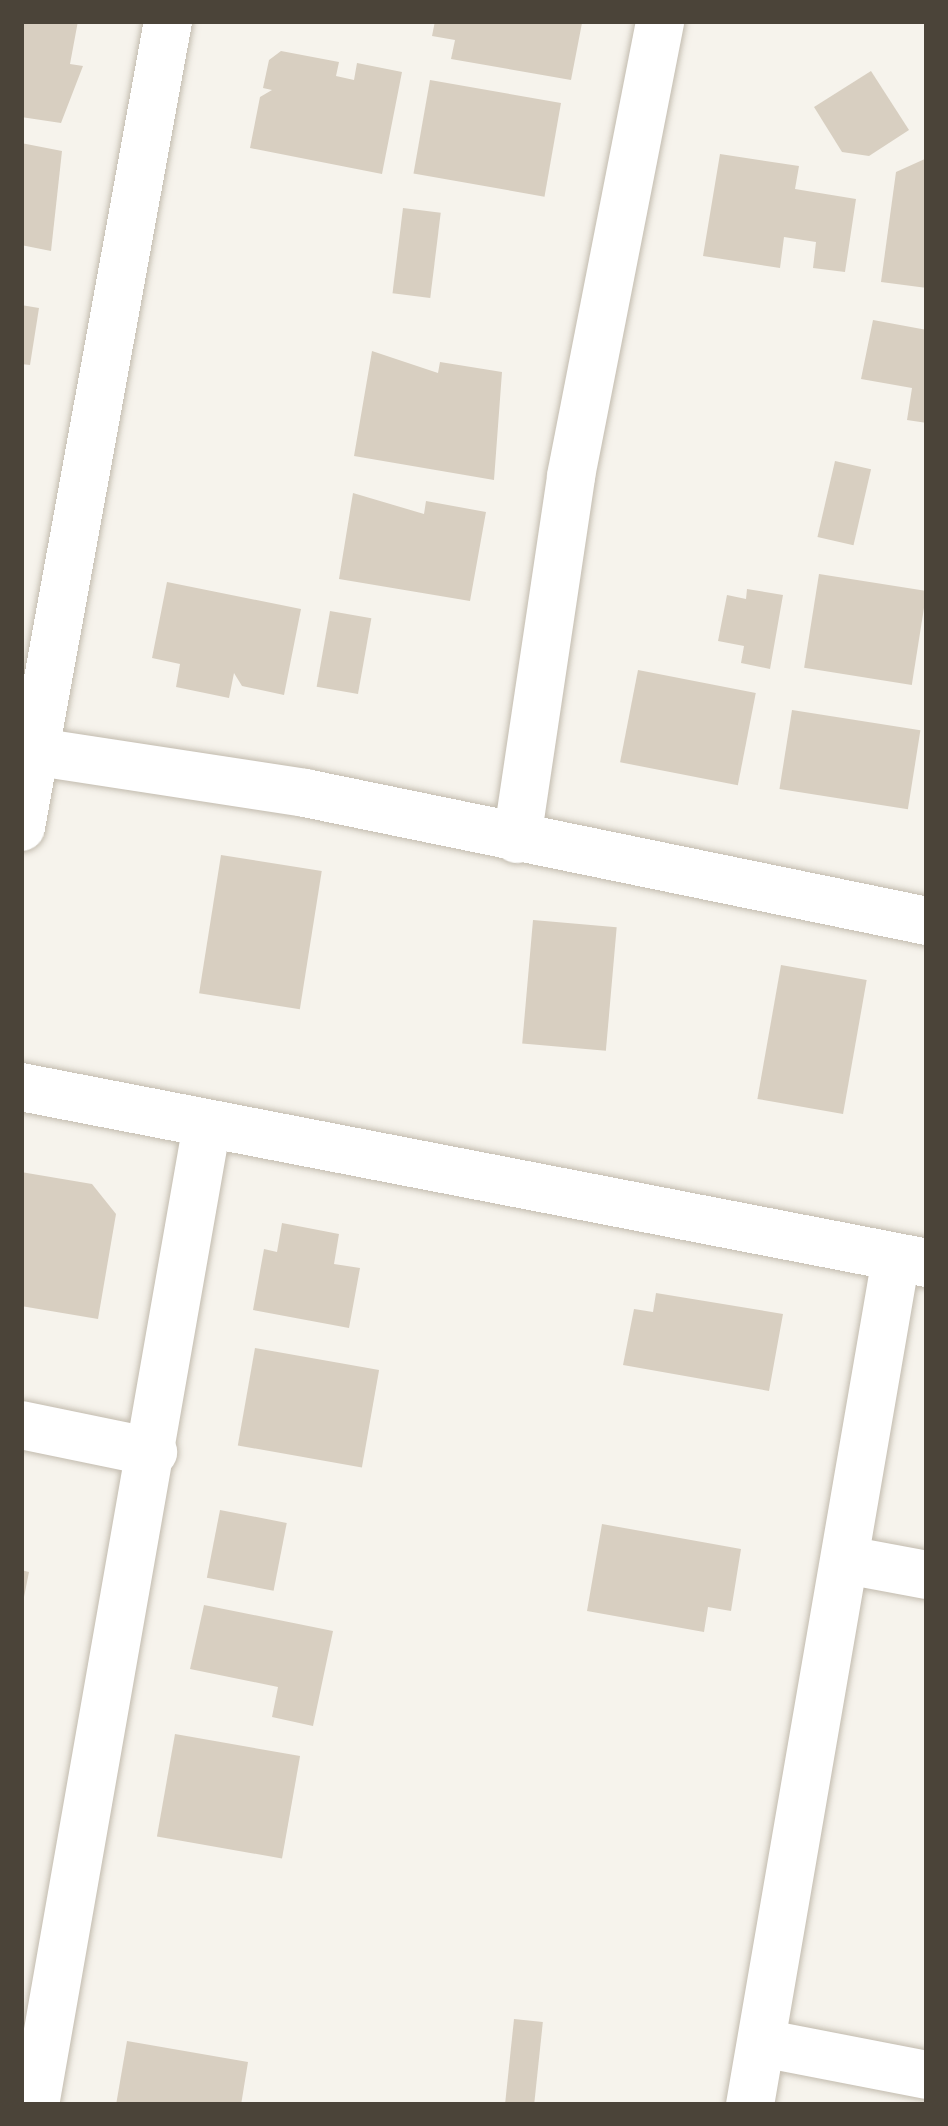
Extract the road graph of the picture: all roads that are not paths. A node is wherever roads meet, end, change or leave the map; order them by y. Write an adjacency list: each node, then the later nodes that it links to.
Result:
1 (168, 21): 3 (street)
2 (660, 21): 5 (street)
3 (38, 752): 4 (street); 5 (street)
4 (21, 827)
5 (517, 839): 6 (street)
6 (927, 921)
7 (21, 1087): 8 (street)
8 (208, 1125): 9 (street); 11 (street)
9 (912, 1260): 12 (street)
10 (21, 1426): 11 (street)
11 (153, 1452): 16 (street)
12 (852, 1561): 13 (street); 14 (street)
13 (927, 1575)
14 (762, 2043): 15 (street); 17 (street)
15 (927, 2075)
16 (35, 2105)
17 (750, 2105)

